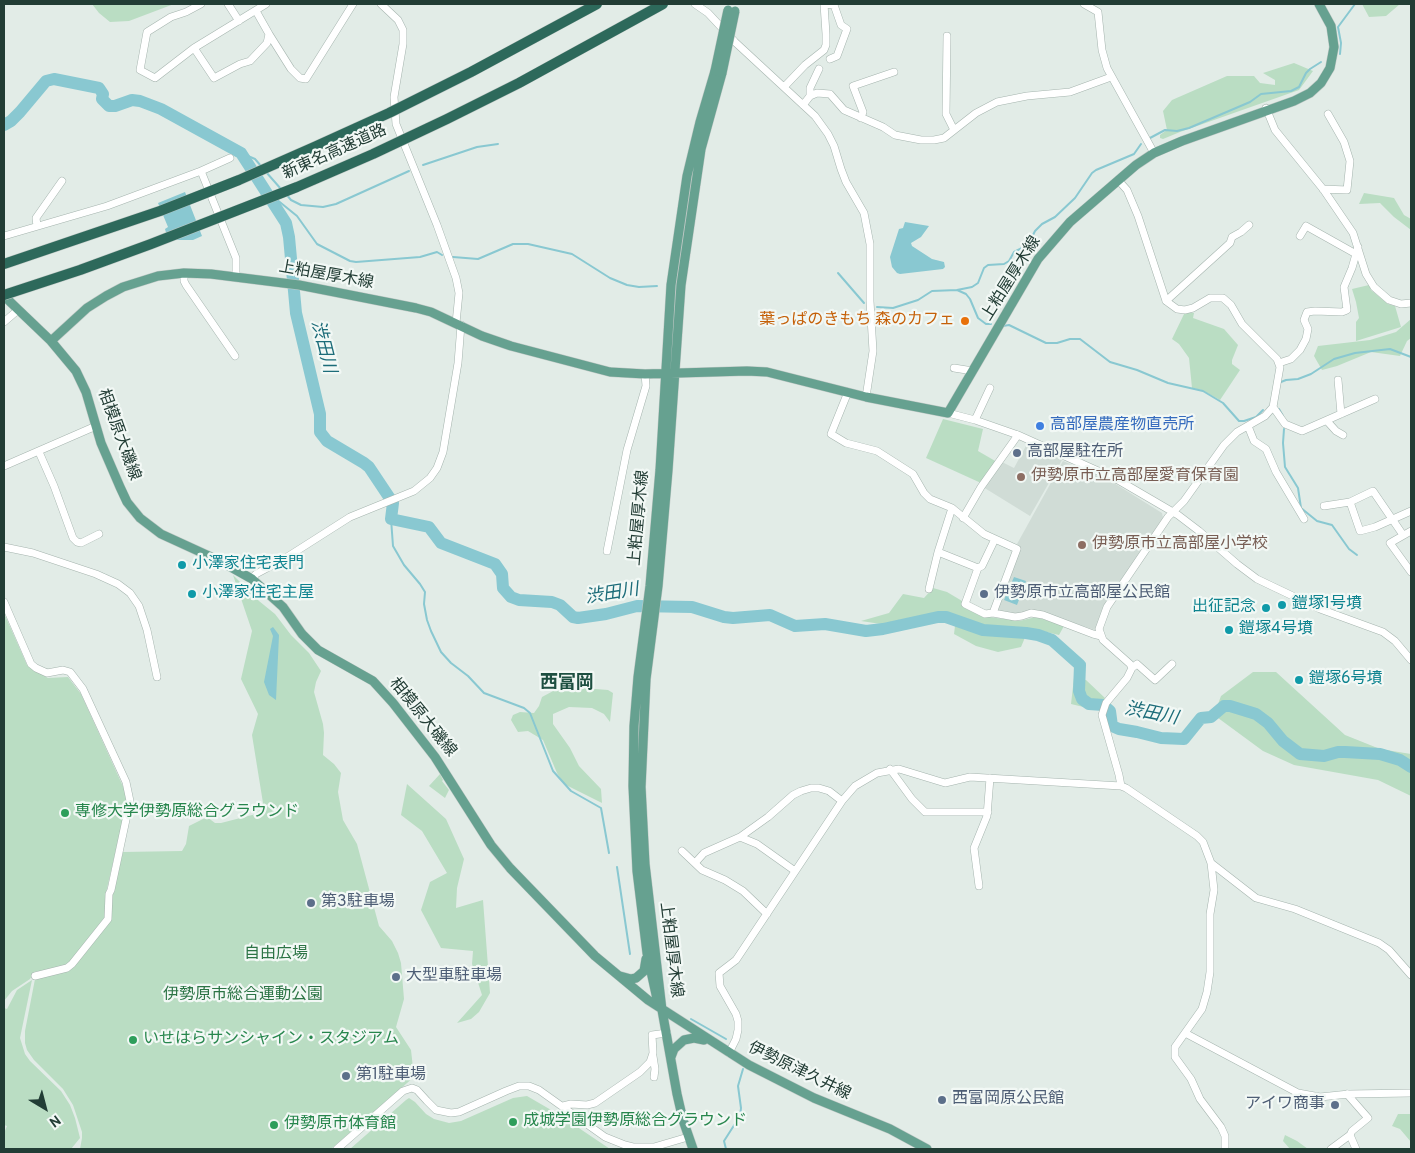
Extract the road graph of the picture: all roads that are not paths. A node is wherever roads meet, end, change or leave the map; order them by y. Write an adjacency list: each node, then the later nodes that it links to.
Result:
1 (201, 4): 19 (street)
2 (228, 4): 16 (street)
3 (266, 4): 14 (street)
4 (353, 4): 17 (street)
5 (381, 4): 15 (street)
6 (394, 4): 15 (street)
7 (596, 4): 44 (highway, 新東名高速道路, bridge)
8 (663, 4): 47 (highway, 新東名高速道路, bridge)
9 (695, 4): 25 (street)
10 (824, 4): 20 (street); 25 (street)
11 (1084, 4): 24 (street)
12 (1319, 4): 28 (main road, 上粕屋厚木線)
13 (732, 7): 22 (main road, 上粕屋厚木線, bridge)
14 (256, 11): 16 (street); 17 (street)
15 (390, 12): 52 (street)
16 (239, 21): 19 (street)
17 (269, 34): 19 (street)
18 (947, 36): 31 (street)
19 (194, 48)
20 (830, 59)
21 (820, 69): 26 (street)
22 (719, 72): 58 (main road, 上粕屋厚木線); 60 (main road, 上粕屋厚木線)
23 (894, 72): 30 (street)
24 (1111, 76): 31 (street); 32 (street)
25 (784, 87): 27 (street)
26 (810, 96): 27 (street); 30 (street)
27 (803, 105): 64 (street)
28 (1266, 109): 32 (main road, 上粕屋厚木線); 37 (street)
29 (1328, 114): 37 (street)
30 (861, 118): 31 (street)
31 (954, 130)
32 (1154, 153): 35 (main road, 上粕屋厚木線)
33 (230, 158): 34 (street)
34 (202, 171): 39 (street); 46 (street)
35 (1118, 180): 48 (street); 57 (main road, 上粕屋厚木線)
36 (62, 181): 39 (street)
37 (1323, 189): 42 (street)
38 (1249, 225): 48 (street)
39 (37, 226): 40 (street)
40 (4, 236)
41 (1300, 236): 43 (street)
42 (1358, 246): 43 (street); 49 (street)
43 (1356, 254): 55 (street)
44 (4, 264)
45 (184, 273): 46 (main road, 上粕屋厚木線); 53 (main road, 上粕屋厚木線); 54 (street)
46 (236, 277): 52 (main road, 上粕屋厚木線)
47 (4, 295): 50 (main road, 相模原大磯線)
48 (1166, 302): 55 (street)
49 (1411, 303)
50 (18, 310): 51 (street); 53 (main road, 相模原大磯線)
51 (4, 322)
52 (459, 324): 59 (main road, 上粕屋厚木線); 96 (street)
53 (52, 341): 71 (main road, 相模原大磯線)
54 (235, 356)
55 (1279, 364): 66 (street)
56 (954, 368): 57 (street)
57 (973, 371): 67 (main road, 上粕屋厚木線)
58 (675, 373): 60 (main road, 上粕屋厚木線); 63 (main road, 上粕屋厚木線); 97 (main road, 上粕屋厚木線)
59 (645, 374): 60 (main road, 上粕屋厚木線); 90 (street)
60 (665, 374): 97 (main road, 上粕屋厚木線)
61 (1338, 380): 68 (street)
62 (990, 388): 69 (street)
63 (848, 392): 64 (main road, 上粕屋厚木線); 79 (street)
64 (866, 397): 67 (main road, 上粕屋厚木線)
65 (1374, 399): 68 (street)
66 (1273, 407): 70 (street); 72 (street)
67 (948, 414): 69 (street)
68 (1341, 414): 70 (street)
69 (975, 420): 73 (street)
70 (1327, 421): 74 (street)
71 (96, 426): 75 (street); 96 (main road, 相模原大磯線)
72 (1248, 426): 81 (street); 84 (street)
73 (1018, 435): 81 (street); 82 (street)
74 (1343, 435)
75 (39, 452): 76 (street); 86 (street)
76 (4, 466)
77 (1350, 502): 78 (street); 83 (street); 83 (street)
78 (1324, 506)
79 (952, 508): 82 (street); 91 (street)
80 (1411, 511): 83 (street)
81 (1172, 512): 102 (street); 103 (street)
82 (963, 518): 88 (street)
83 (1393, 518): 87 (street)
84 (1304, 519)
85 (1411, 532): 87 (street)
86 (99, 534)
87 (1403, 536): 93 (street)
88 (994, 539): 94 (street); 100 (street)
89 (4, 547): 106 (street)
90 (607, 550)
91 (938, 552): 94 (street); 98 (street)
92 (1411, 557): 93 (street)
93 (1403, 562): 95 (street)
94 (978, 568): 100 (street)
95 (1411, 572)
96 (252, 579): 120 (main road, 相模原大磯線)
97 (654, 586): 101 (main road, 上粕屋厚木線)
98 (929, 589)
99 (4, 602): 122 (street)
100 (993, 613): 102 (street)
101 (650, 619): 119 (main road, 上粕屋厚木線); 123 (main road, 上粕屋厚木線)
102 (1101, 636): 105 (street)
103 (1411, 660)
104 (1172, 664): 105 (street)
105 (1132, 668): 109 (street)
106 (157, 677)
107 (890, 769): 108 (street); 110 (street); 111 (street)
108 (990, 778): 109 (street); 111 (street)
109 (1121, 786): 115 (street)
110 (842, 801): 112 (street); 116 (street)
111 (988, 812): 117 (street)
112 (740, 836): 114 (street); 116 (street)
113 (682, 851): 114 (street)
114 (695, 863): 118 (street)
115 (1211, 863): 121 (street); 125 (street)
116 (795, 871): 118 (street)
117 (979, 886)
118 (767, 914): 128 (street)
119 (647, 953): 120 (main road); 123 (main road, 上粕屋厚木線)
120 (613, 972): 123 (main road, 相模原大磯線)
121 (1411, 975)
122 (35, 976)
123 (662, 1010): 124 (main road); 126 (main road, 伊勢原津久井線)
124 (667, 1033): 127 (street); 129 (main road)
125 (1185, 1033): 132 (street); 139 (street)
126 (709, 1041): 128 (main road, 伊勢原津久井線); 129 (main road)
127 (653, 1053): 130 (street); 133 (street)
128 (729, 1053): 138 (main road, 伊勢原津久井線)
129 (671, 1057): 135 (main road)
130 (654, 1077)
131 (1411, 1093): 132 (street)
132 (1347, 1094): 134 (street)
133 (563, 1106): 135 (street); 136 (street)
134 (1350, 1135): 140 (street); 141 (street)
135 (688, 1136): 137 (main road)
136 (337, 1149)
137 (693, 1149)
138 (928, 1149)
139 (1225, 1149)
140 (1331, 1149)
141 (1356, 1149)

